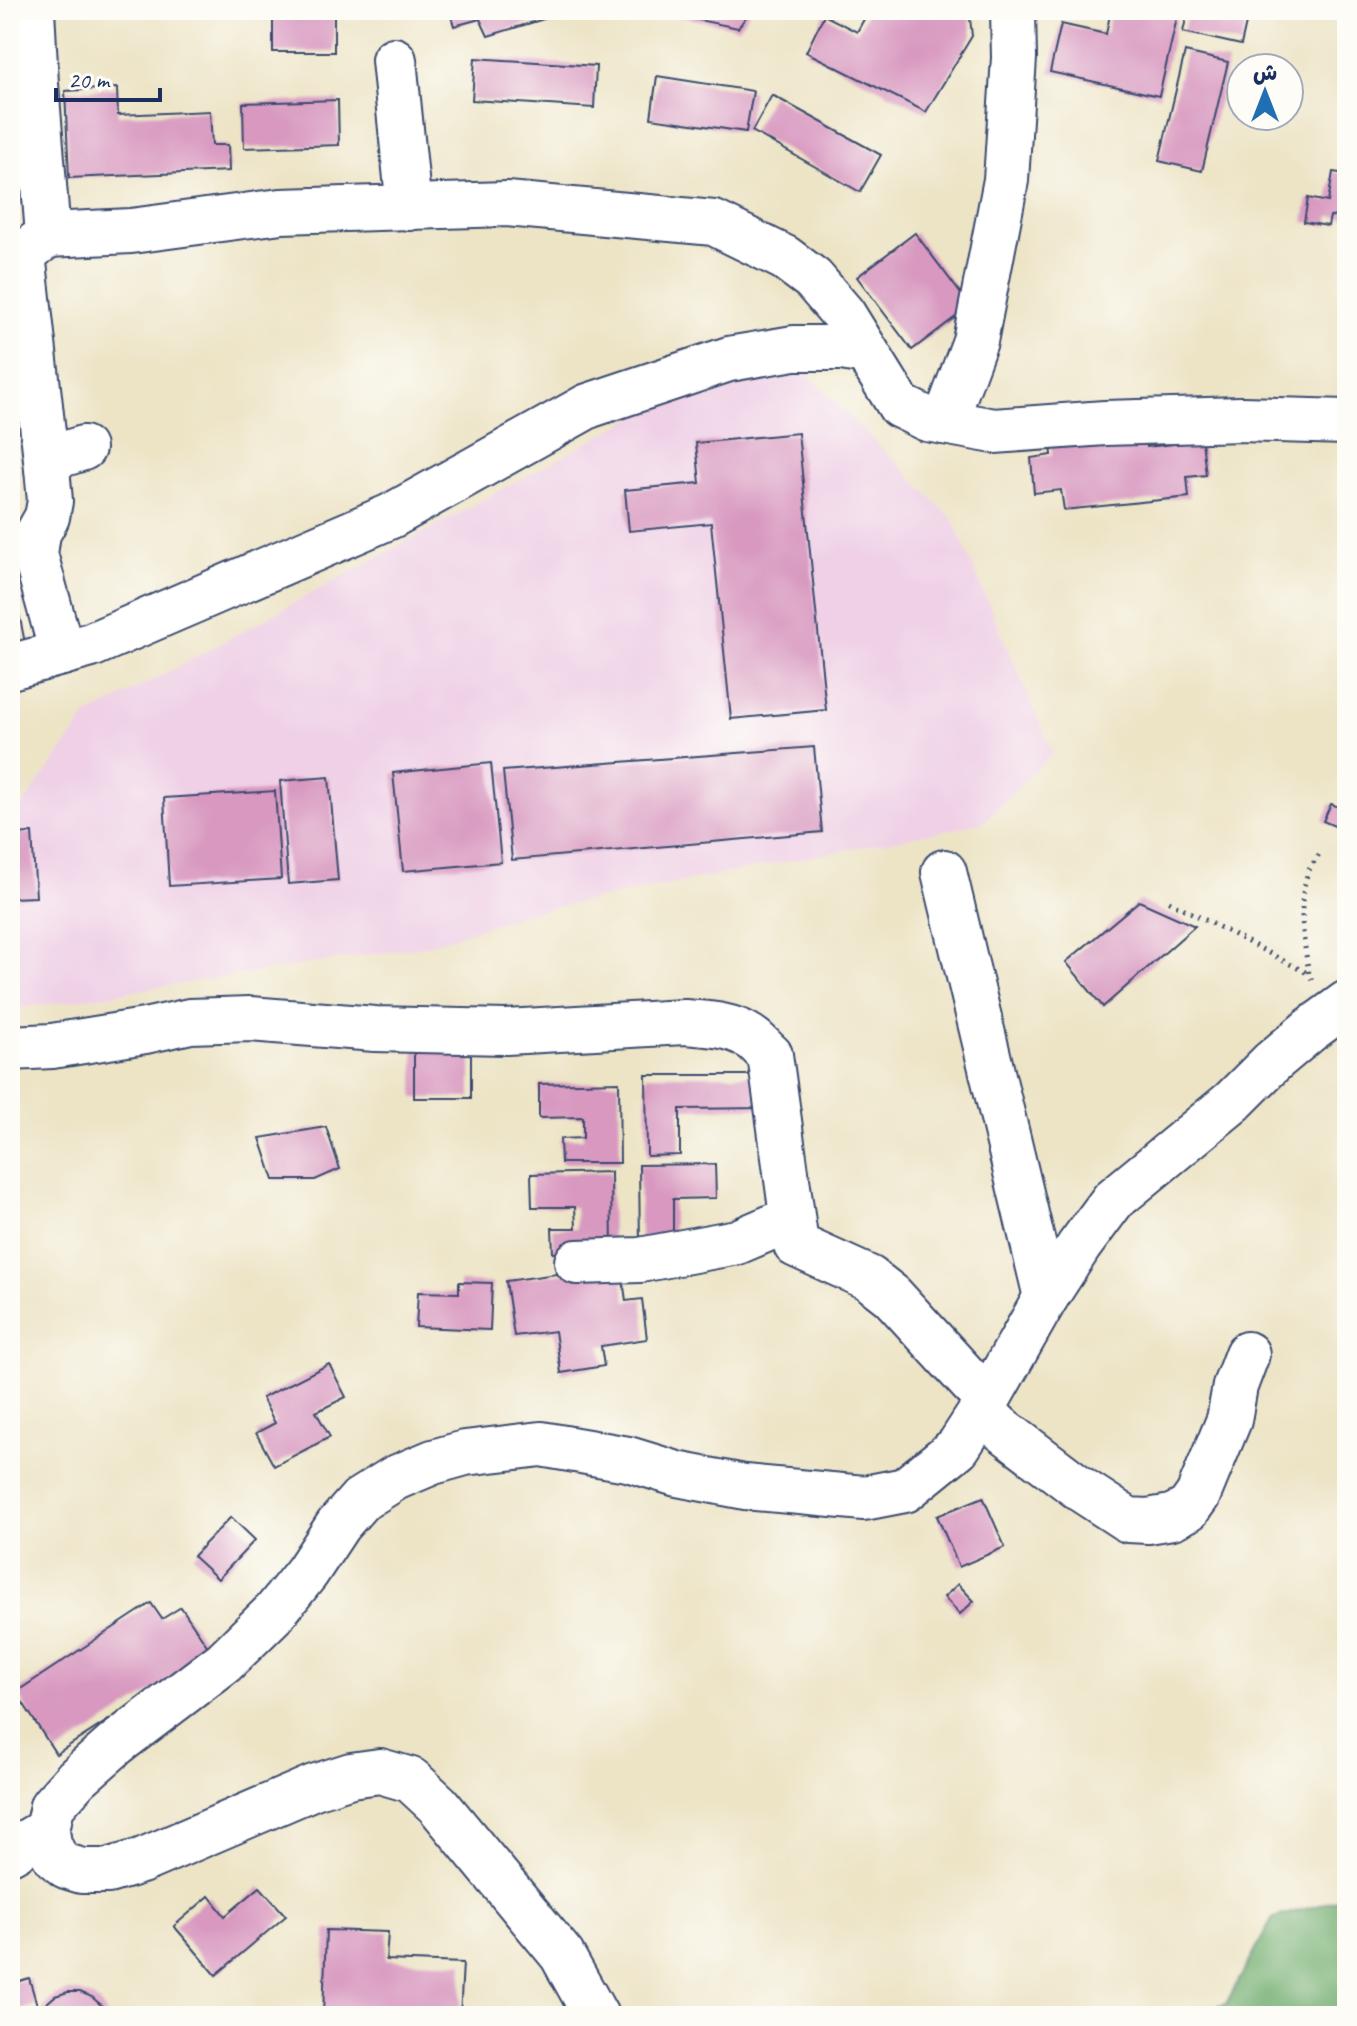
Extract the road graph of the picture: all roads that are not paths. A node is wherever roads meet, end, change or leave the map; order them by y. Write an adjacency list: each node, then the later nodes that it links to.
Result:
1 (32, 10): 5 (street)
2 (1013, 10): 7 (street)
3 (394, 60): 4 (street)
4 (409, 208): 5 (street); 6 (street)
5 (27, 249): 9 (street)
6 (866, 352): 7 (street); 9 (street)
7 (945, 422): 8 (street)
8 (1347, 422)
9 (62, 653): 10 (street)
10 (10, 667)
11 (944, 872): 16 (street)
12 (1340, 1008): 16 (street)
13 (10, 1048): 14 (street)
14 (791, 1219): 15 (street); 18 (street)
15 (577, 1262)
16 (1046, 1297): 18 (street)
17 (1247, 1354): 18 (street)
18 (984, 1405): 19 (street)
19 (36, 1817): 20 (street); 21 (street)
20 (10, 1852)
21 (596, 2016)

